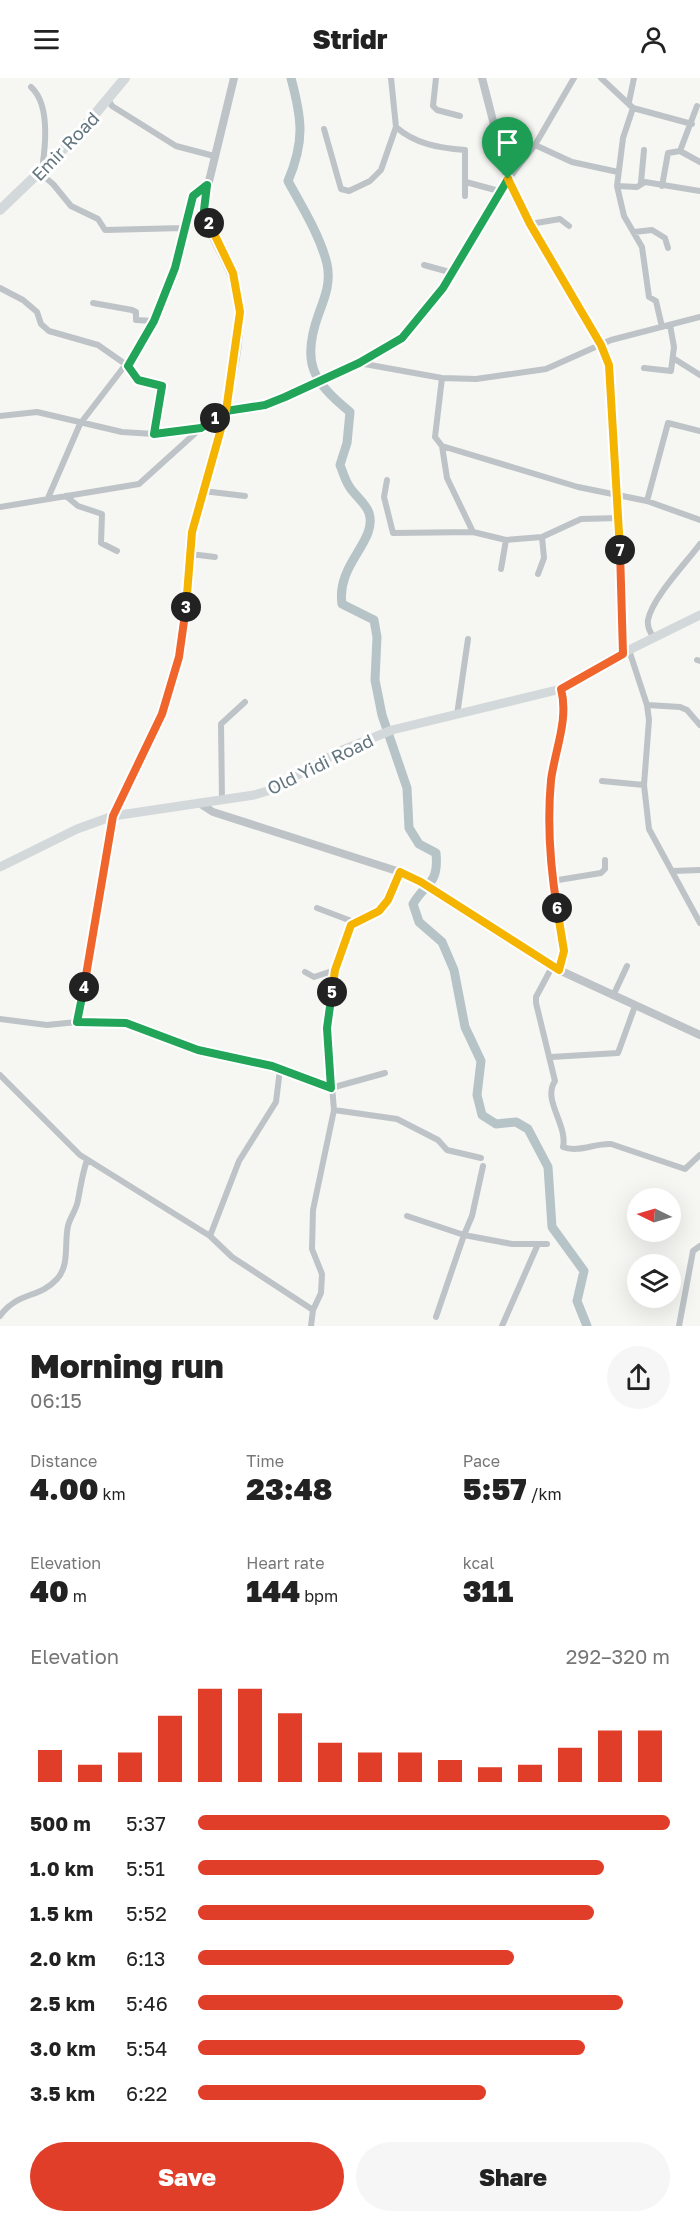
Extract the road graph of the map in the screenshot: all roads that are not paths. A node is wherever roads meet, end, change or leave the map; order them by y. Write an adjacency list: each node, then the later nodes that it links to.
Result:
1 (118, 78): 23 (highway, Emir Road)
2 (125, 78): 11 (highway, Emir Road)
3 (234, 78): 21 (street)
4 (390, 78): 16 (street)
5 (436, 78): 14 (street)
6 (482, 78): 25 (street)
7 (574, 78): 18 (street)
8 (601, 78): 12 (street)
9 (634, 78): 12 (street)
10 (31, 87): 23 (street)
11 (108, 99): 21 (street); 23 (highway, Emir Road)
12 (631, 105): 15 (street); 24 (street)
13 (697, 106): 15 (street)
14 (460, 116)
15 (692, 124): 20 (street)
16 (396, 127): 17 (street); 26 (street)
17 (324, 129)
18 (535, 145): 24 (street); 25 (street)
19 (644, 150): 27 (street)
20 (680, 151): 22 (street); 30 (street)
21 (214, 156): 28 (street)
22 (700, 162)
23 (41, 167): 34 (highway, Emir Road); 35 (highway, Emir Road); 38 (street)
24 (618, 172): 29 (street)
25 (508, 179): 31 (street); 36 (street)
26 (466, 182): 31 (street); 33 (street)
27 (642, 182): 29 (street); 30 (street)
28 (207, 185): 38 (street); 56 (street)
29 (617, 186): 39 (street)
30 (662, 186): 32 (street)
31 (499, 191): 42 (street)
32 (700, 191)
33 (465, 196)
34 (0, 202)
35 (0, 210)
36 (530, 224): 37 (street); 49 (street)
37 (569, 226)
38 (183, 228): 46 (street)
39 (634, 232): 40 (street); 48 (street)
40 (668, 248)
41 (424, 265): 42 (street)
42 (453, 273): 51 (street)
43 (0, 288): 52 (street)
44 (93, 303): 46 (street)
45 (700, 317): 47 (street)
46 (154, 321): 52 (street)
47 (670, 325): 48 (street); 50 (street)
48 (662, 327): 49 (street)
49 (601, 345): 55 (street); 67 (street)
50 (674, 358): 53 (street); 54 (street)
51 (359, 363): 55 (street); 56 (street)
52 (128, 366): 58 (street); 61 (street)
53 (644, 368)
54 (700, 375)
55 (442, 378): 62 (street)
56 (226, 411): 59 (street); 64 (street)
57 (0, 416): 58 (street)
58 (81, 424): 61 (street); 68 (street)
59 (201, 428): 61 (street); 65 (street)
60 (700, 431): 69 (street)
61 (154, 434)
62 (442, 446): 67 (street); 73 (street)
63 (387, 480): 73 (street)
64 (203, 491): 66 (street); 78 (street)
65 (66, 496): 68 (street); 77 (street)
66 (245, 496)
67 (618, 497): 69 (street); 71 (street)
68 (48, 498): 70 (street)
69 (647, 501): 72 (street)
70 (0, 507)
71 (619, 518): 74 (street); 85 (street)
72 (700, 520)
73 (473, 532): 75 (street)
74 (542, 537): 75 (street); 81 (street)
75 (506, 540): 80 (street)
76 (700, 544): 83 (street)
77 (117, 551)
78 (190, 554): 79 (street); 95 (street)
79 (215, 557)
80 (501, 569)
81 (538, 574)
82 (700, 615): 83 (main road, Old Yidi Road)
83 (654, 638): 85 (main road, Old Yidi Road)
84 (468, 639): 89 (street)
85 (626, 652): 86 (main road, Old Yidi Road); 88 (street)
86 (561, 689): 89 (main road, Old Yidi Road); 101 (street)
87 (245, 702): 93 (street)
88 (647, 705): 90 (street); 92 (street)
89 (457, 715): 93 (main road, Old Yidi Road)
90 (700, 725)
91 (602, 781): 92 (street)
92 (644, 785): 99 (street)
93 (222, 800): 94 (main road, Old Yidi Road)
94 (199, 803): 95 (main road, Old Yidi Road); 100 (street)
95 (113, 816): 97 (main road, Old Yidi Road); 112 (street)
96 (606, 861): 101 (street)
97 (0, 867)
98 (700, 870): 99 (street)
99 (673, 871): 104 (street)
100 (400, 872): 103 (street); 106 (street)
101 (552, 880): 106 (street)
102 (318, 908): 103 (street)
103 (354, 922): 107 (street)
104 (700, 923)
105 (627, 966): 109 (street)
106 (556, 969): 109 (street); 114 (street)
107 (335, 970): 108 (street); 118 (street)
108 (305, 972)
109 (613, 996): 110 (street)
110 (635, 1006): 113 (street); 114 (street)
111 (0, 1019): 112 (street)
112 (77, 1022): 115 (street)
113 (700, 1035)
114 (551, 1057): 120 (street)
115 (280, 1069): 118 (street); 126 (street)
116 (385, 1073): 118 (street)
117 (0, 1075): 122 (street)
118 (331, 1088): 119 (street)
119 (334, 1110): 121 (street); 130 (street)
120 (700, 1155)
121 (481, 1158)
122 (87, 1160): 126 (street); 131 (street)
123 (483, 1166): 125 (street)
124 (407, 1216): 125 (street)
125 (464, 1235): 127 (street); 132 (street)
126 (210, 1236): 130 (street)
127 (538, 1244): 128 (street); 134 (street)
128 (547, 1244)
129 (700, 1246): 135 (street)
130 (313, 1310): 133 (street)
131 (0, 1316)
132 (436, 1317)
133 (311, 1326)
134 (502, 1326)
135 (679, 1326)

